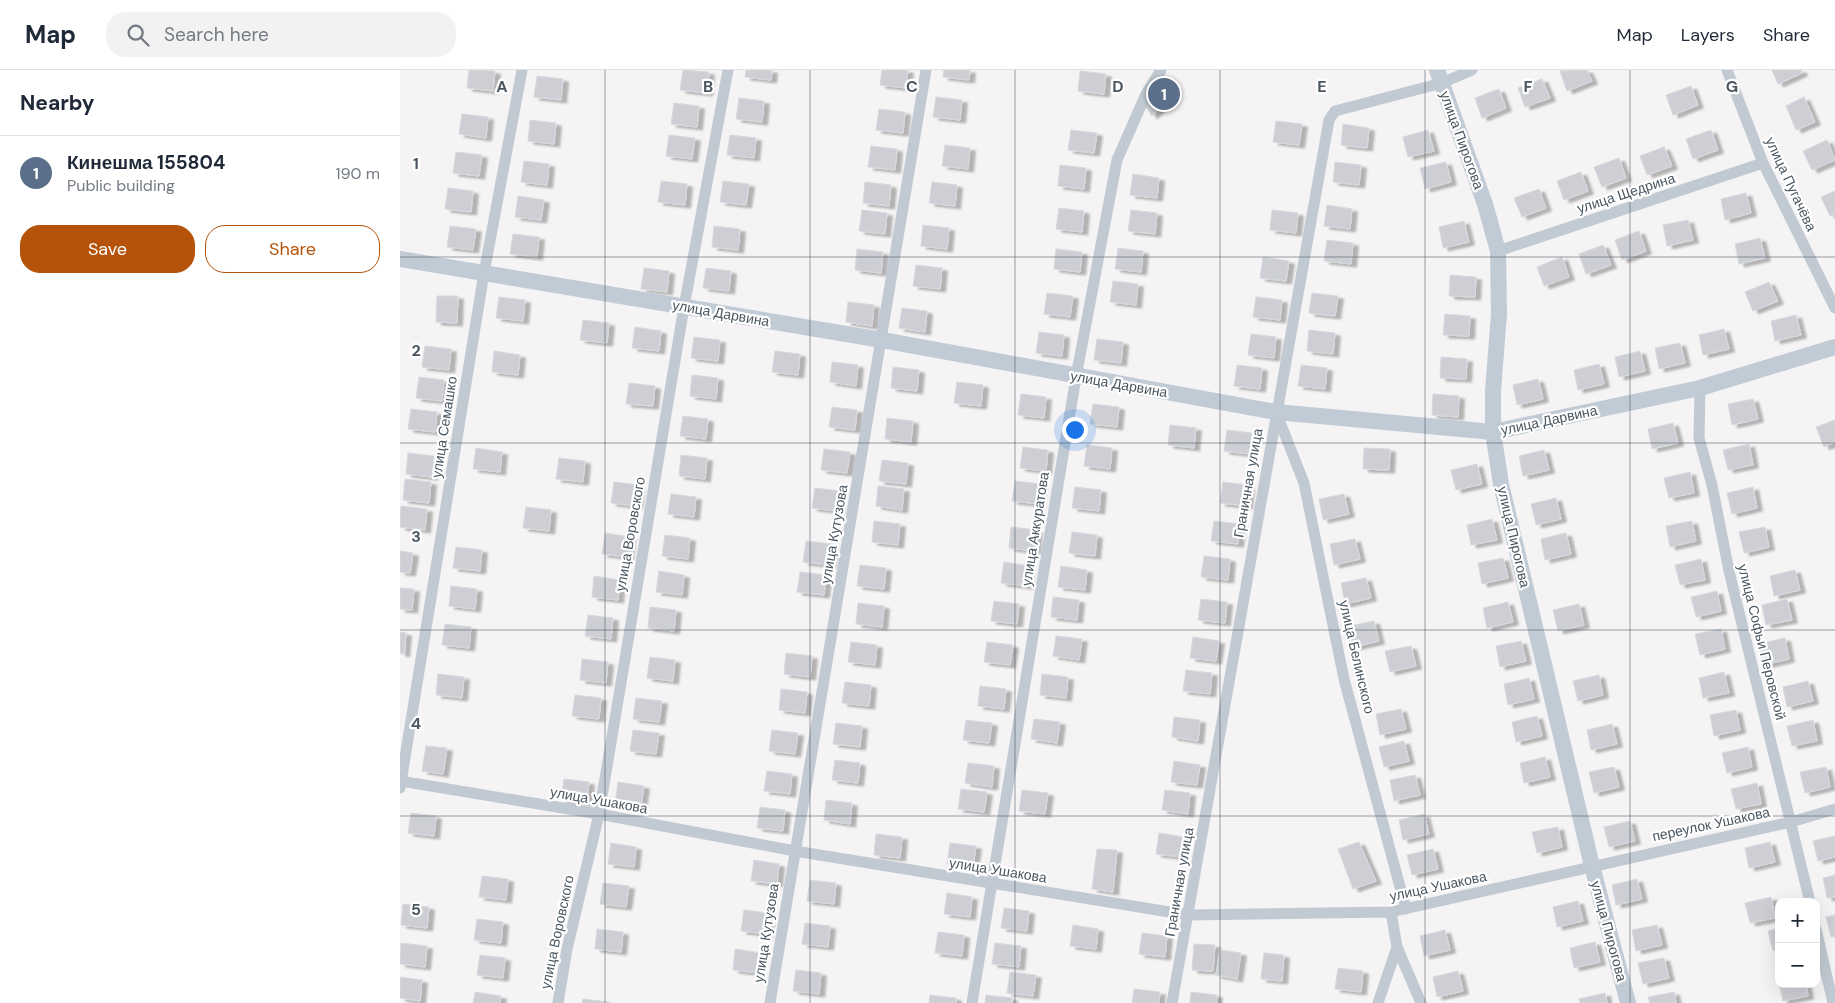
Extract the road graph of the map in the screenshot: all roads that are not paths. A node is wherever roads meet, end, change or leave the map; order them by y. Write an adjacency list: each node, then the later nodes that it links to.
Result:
1 (522, 70): 11 (street, улица Семашко)
2 (728, 70): 12 (street, улица Воровского)
3 (926, 70): 14 (street, улица Кутузова)
4 (1161, 70): 16 (street, улица Аккуратова)
5 (1472, 70): 7 (street, Граничная улица)
6 (1727, 70): 8 (street, улица Пугачёва)
7 (1439, 77): 9 (street, улица Пирогова); 18 (street, Граничная улица)
8 (1763, 164): 9 (street, улица Щедрина); 13 (street, улица Пугачёва)
9 (1498, 252): 19 (street, улица Пирогова)
10 (400, 260): 11 (street, улица Дарвина)
11 (484, 273): 12 (street, улица Дарвина); 20 (street, улица Семашко)
12 (684, 307): 14 (street, улица Дарвина); 22 (street, улица Воровского)
13 (1835, 308)
14 (882, 340): 16 (street, улица Дарвина); 24 (street, улица Кутузова)
15 (1835, 347): 17 (street, улица Дарвина)
16 (1076, 377): 18 (street, улица Дарвина); 26 (street, улица Аккуратова)
17 (1700, 388): 19 (street, улица Дарвина); 23 (street, улица Софьи Перовской)
18 (1276, 412): 19 (street, улица Дарвина); 28 (street, улица Белинского); 30 (street, Граничная улица)
19 (1493, 432): 25 (street, улица Пирогова)
20 (400, 784): 22 (street, улица Ушакова)
21 (1835, 809): 23 (street, переулок Ушакова)
22 (598, 814): 24 (street, улица Ушакова); 33 (street, улица Воровского)
23 (1791, 822): 25 (street, переулок Ушакова); 27 (street, улица Софьи Перовской)
24 (795, 851): 26 (street, улица Ушакова); 34 (street, улица Кутузова)
25 (1592, 866): 28 (street, улица Ушакова); 39 (street, улица Пирогова)
26 (992, 884): 30 (street, улица Ушакова); 35 (street, улица Аккуратова)
27 (1809, 898)
28 (1406, 909): 29 (street, улица Ушакова)
29 (1391, 912): 30 (street, улица Ушакова); 32 (street)
30 (1188, 915): 36 (street, Граничная улица)
31 (1819, 943): 40 (street)
32 (1398, 946): 37 (street); 38 (street)
33 (558, 1003)
34 (770, 1003)
35 (972, 1003)
36 (1172, 1003)
37 (1378, 1003)
38 (1421, 1003)
39 (1628, 1003)
40 (1833, 1003)

